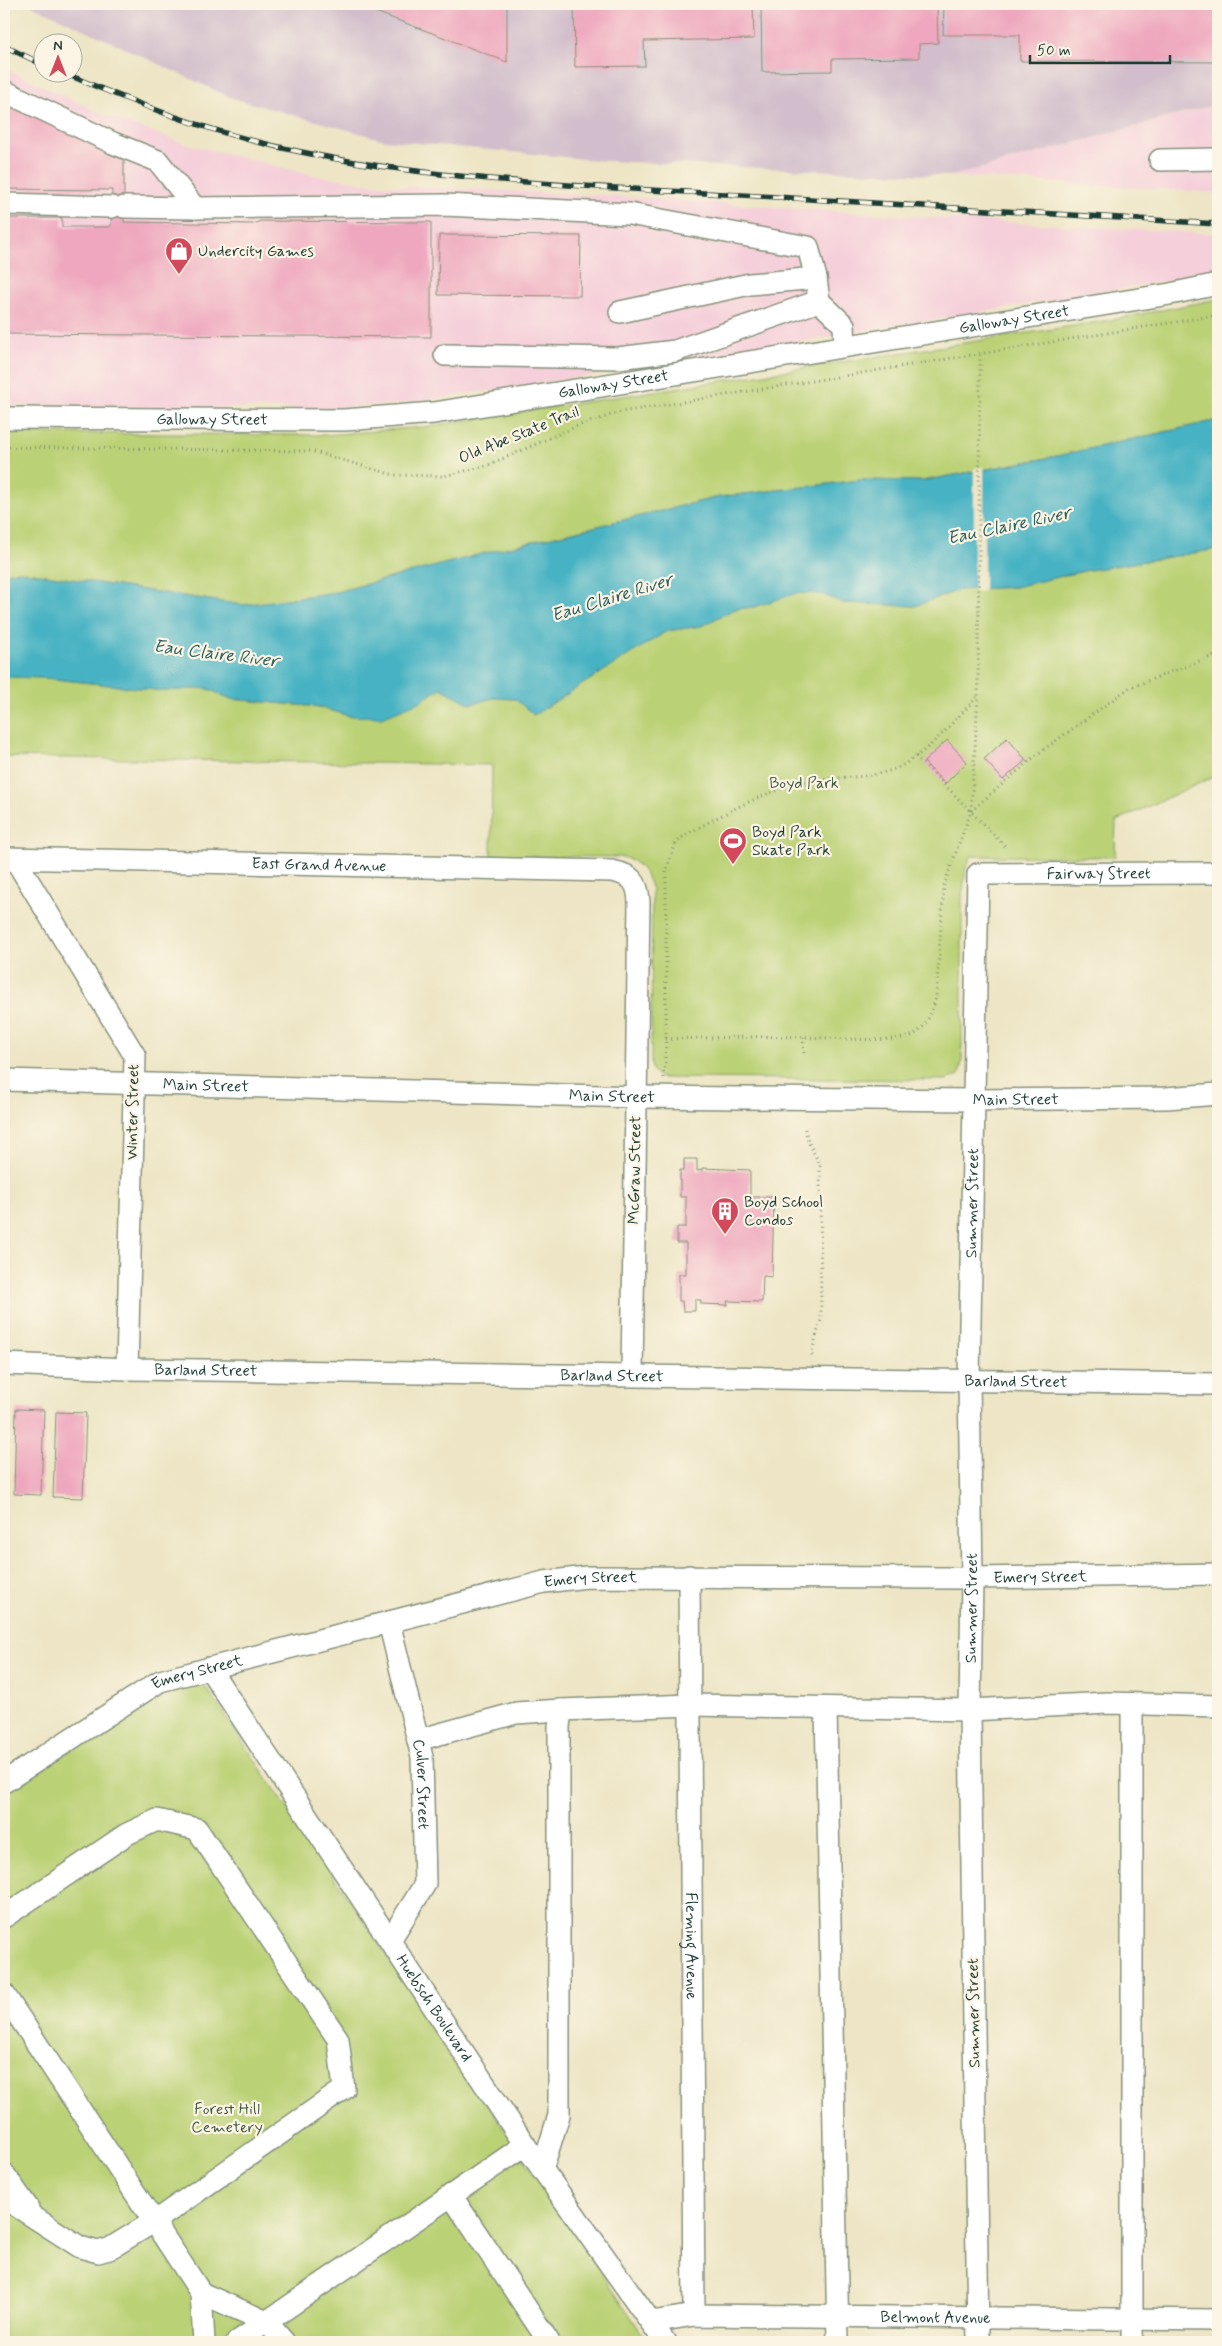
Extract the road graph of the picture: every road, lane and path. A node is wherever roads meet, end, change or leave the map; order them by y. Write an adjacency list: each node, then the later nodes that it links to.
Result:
1 (4, 91): 5 (street)
2 (1218, 159): 3 (street)
3 (1160, 160)
4 (4, 204): 5 (street)
5 (195, 208): 6 (street)
6 (816, 278): 8 (street); 9 (street)
7 (1218, 284): 11 (street, Galloway Street)
8 (819, 301): 11 (street); 12 (street)
9 (620, 312)
10 (1218, 316): 13 (path, Old Abe State Trail)
11 (845, 346): 14 (street, Galloway Street)
12 (445, 355)
13 (980, 355): 15 (path, Old Abe State Trail); 17 (path)
14 (4, 418)
15 (4, 447)
16 (1218, 654): 19 (path)
17 (978, 695): 18 (path); 19 (path)
18 (916, 756): 19 (path); 26 (path)
19 (971, 811): 20 (path); 25 (path)
20 (1006, 847)
21 (9, 858): 24 (street, East Grand Avenue); 30 (street, Winter Street)
22 (1218, 873): 23 (street, Fairway Street)
23 (978, 874): 33 (street, Summer Street)
24 (632, 878): 32 (street, McGraw Street)
25 (803, 1037): 26 (path); 27 (path)
26 (666, 1039): 28 (path)
27 (804, 1054)
28 (664, 1078)
29 (4, 1080): 30 (street, Main Street)
30 (134, 1084): 32 (street, Main Street); 36 (street, Winter Street)
31 (1218, 1094): 33 (street, Main Street)
32 (637, 1097): 33 (street, Main Street); 37 (street, McGraw Street)
33 (974, 1100): 39 (street, Summer Street)
34 (805, 1129): 38 (path)
35 (4, 1364): 36 (street, Barland Street)
36 (127, 1369): 37 (street, Barland Street)
37 (632, 1374): 38 (street, Barland Street)
38 (812, 1377): 39 (street, Barland Street)
39 (969, 1380): 40 (street, Barland Street); 43 (street, Summer Street)
40 (1218, 1384)
41 (1218, 1574): 43 (street, Emery Street)
42 (689, 1576): 43 (street, Emery Street); 44 (street, Emery Street); 47 (street, Fleming Avenue)
43 (972, 1578): 51 (street, Summer Street)
44 (389, 1622): 45 (street, Emery Street); 52 (street, Culver Street)
45 (209, 1668): 53 (street, Emery Street); 55 (street, Huebsch Boulevard)
46 (1132, 1704): 48 (street); 51 (street); 68 (street)
47 (691, 1705): 49 (street); 50 (street); 65 (street, Fleming Avenue)
48 (1218, 1706)
49 (826, 1708): 51 (street); 66 (street)
50 (561, 1710): 52 (street); 58 (street)
51 (970, 1710): 67 (street, Summer Street)
52 (418, 1740): 55 (street, Culver Street)
53 (4, 1782)
54 (4, 1917): 63 (street)
55 (390, 1940): 57 (street, Huebsch Boulevard)
56 (4, 1994): 63 (street)
57 (525, 2145): 58 (street, Huebsch Boulevard); 60 (street)
58 (542, 2170): 71 (street, Huebsch Boulevard)
59 (4, 2174): 62 (street)
60 (451, 2196): 70 (street); 75 (street)
61 (4, 2198): 62 (street)
62 (32, 2214): 63 (street)
63 (155, 2221): 64 (street)
64 (201, 2293): 70 (street); 72 (street)
65 (694, 2315): 66 (street, Belmont Avenue); 71 (street, Belmont Avenue)
66 (838, 2316): 67 (street, Belmont Avenue); 77 (street)
67 (978, 2316): 68 (street, Belmont Avenue); 78 (street, Summer Street)
68 (1132, 2319): 69 (street, Belmont Avenue); 79 (street)
69 (1218, 2320)
70 (267, 2322): 73 (street); 74 (street)
71 (652, 2322): 76 (street, Huebsch Boulevard)
72 (204, 2342)
73 (237, 2342)
74 (284, 2342)
75 (549, 2342)
76 (665, 2342)
77 (838, 2342)
78 (978, 2342)
79 (1132, 2342)

